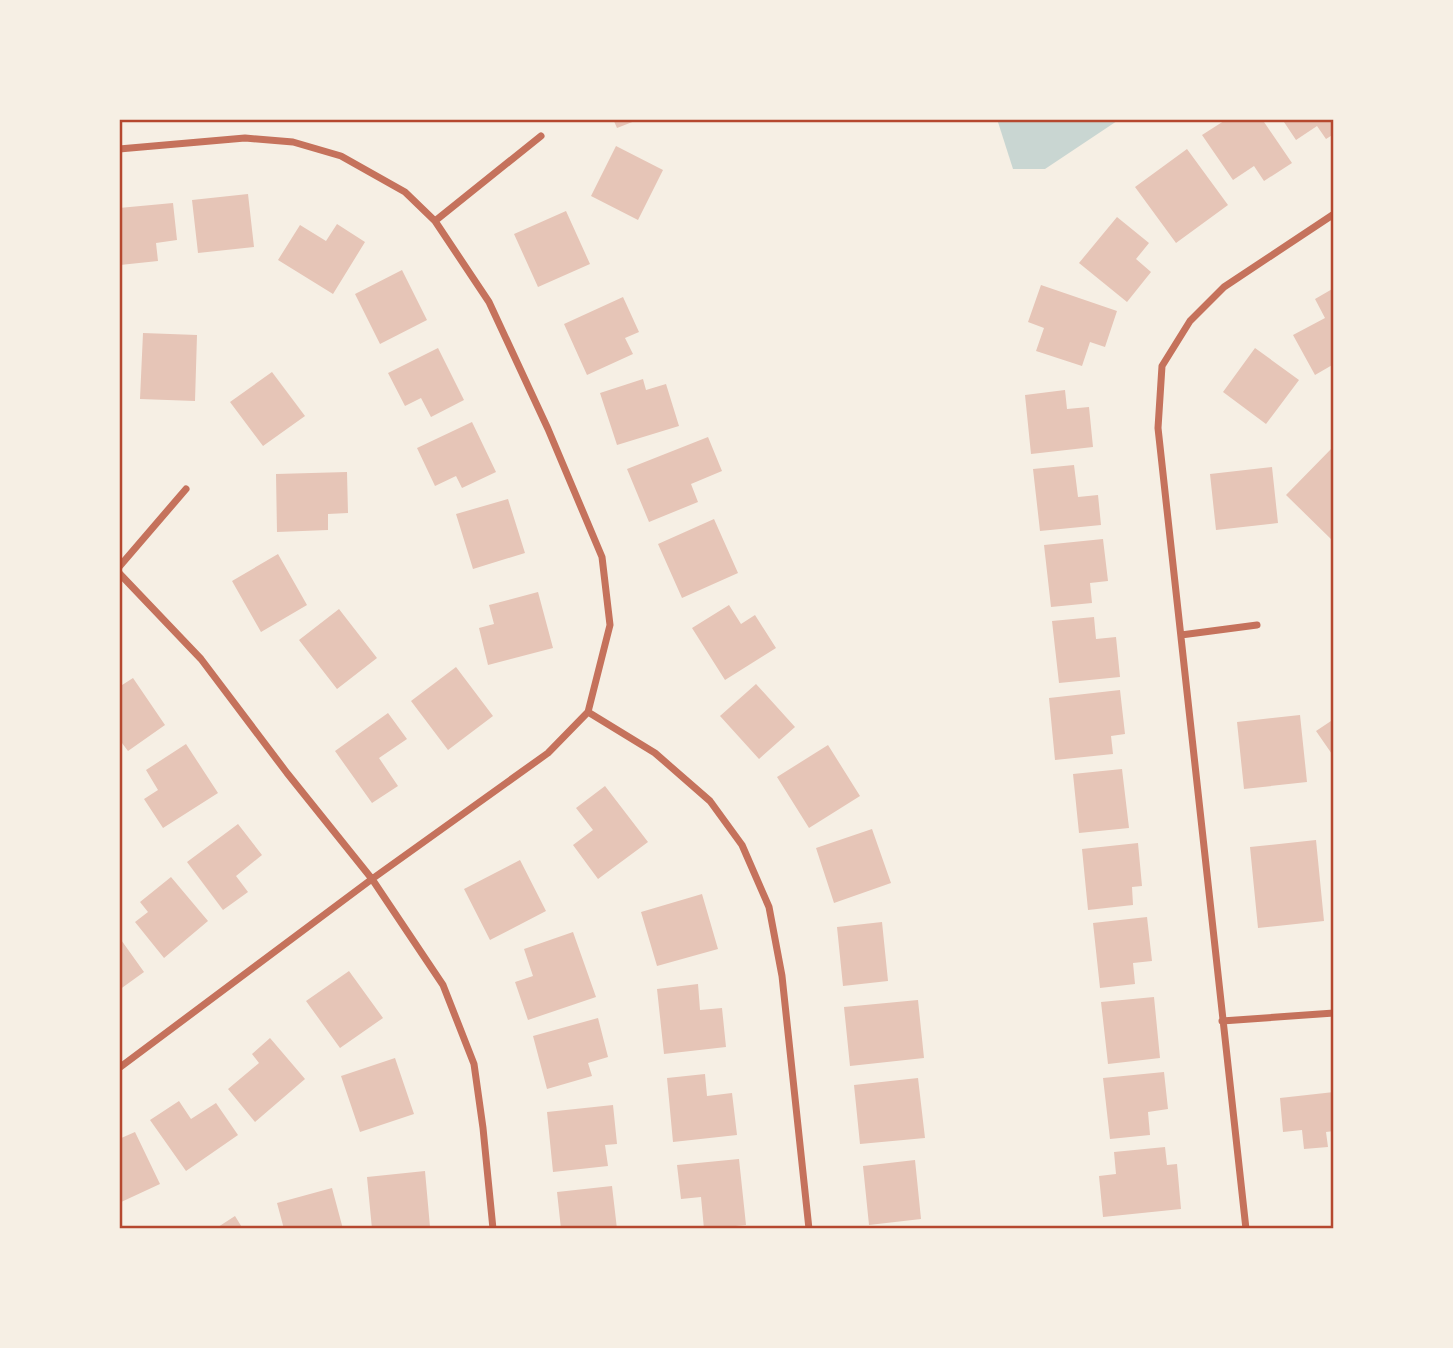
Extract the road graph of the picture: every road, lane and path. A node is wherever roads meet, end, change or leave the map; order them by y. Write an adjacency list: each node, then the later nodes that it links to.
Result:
1 (541, 135): 4 (street)
2 (119, 149): 4 (street)
3 (1334, 214): 9 (street)
4 (435, 221): 10 (street)
5 (186, 489): 6 (street)
6 (119, 567)
7 (119, 573): 11 (street)
8 (1257, 625): 9 (street)
9 (1181, 635): 13 (street)
10 (588, 712): 11 (street); 16 (street)
11 (372, 879): 14 (street); 15 (street)
12 (1334, 1013): 13 (street)
13 (1222, 1021): 17 (street)
14 (119, 1068)
15 (493, 1229)
16 (808, 1229)
17 (1246, 1229)

